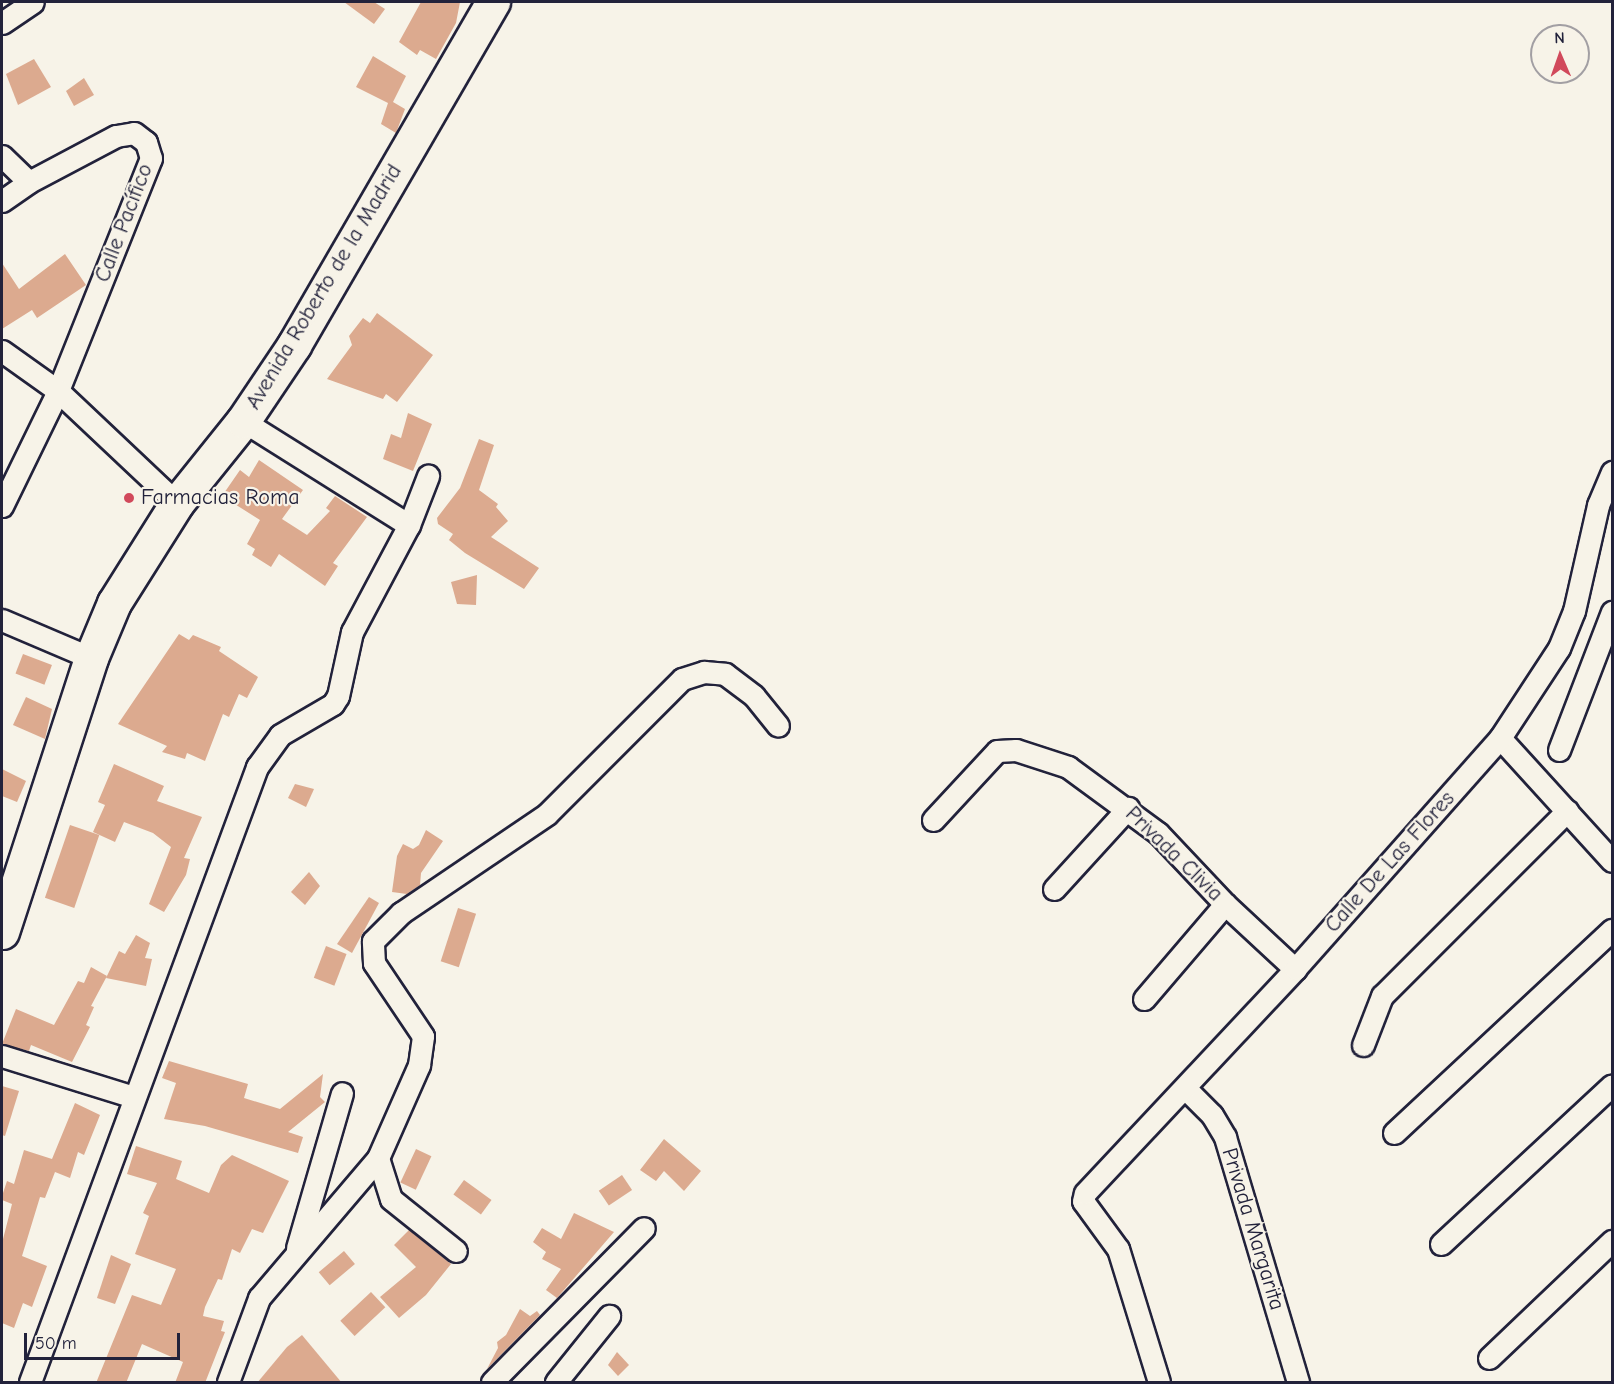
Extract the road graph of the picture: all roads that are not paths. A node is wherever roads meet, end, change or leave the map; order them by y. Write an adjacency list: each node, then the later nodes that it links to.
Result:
1 (33, 2): 3 (street)
2 (493, 2): 9 (main road, Avenida Roberto de la Madrid)
3 (2, 23)
4 (2, 156): 5 (street)
5 (29, 182): 6 (street, Calle Pacífico); 8 (street, Calle Pacífico)
6 (2, 201)
7 (2, 351): 8 (street)
8 (58, 391): 12 (street); 13 (street, Calle Pacífico)
9 (243, 421): 12 (main road, Avenida Roberto de la Madrid); 14 (street)
10 (1612, 472): 19 (street, Calle De Las Flores)
11 (428, 476): 14 (street)
12 (177, 502): 17 (main road, Avenida Roberto de la Madrid)
13 (2, 506)
14 (409, 525): 36 (street)
15 (1612, 612): 20 (street)
16 (2, 620): 17 (street)
17 (90, 658): 28 (main road, Avenida Roberto de la Madrid)
18 (777, 726): 38 (street)
19 (1500, 738): 22 (street); 29 (street, Calle De Las Flores)
20 (1559, 750)
21 (1128, 808): 23 (street, Privada Clivia); 25 (street); 26 (street, Privada Clivia)
22 (1567, 811): 24 (street); 31 (street)
23 (933, 820)
24 (1612, 861)
25 (1054, 889)
26 (1226, 904): 29 (street, Privada Clivia); 30 (street)
27 (1612, 930): 37 (street)
28 (2, 932)
29 (1295, 969): 34 (street, Calle De Las Flores)
30 (1143, 999)
31 (1363, 1045)
32 (2, 1056): 36 (street)
33 (1612, 1084): 41 (street)
34 (1185, 1088): 50 (street, Calle De Las Flores); 51 (street, Privada Margarita)
35 (342, 1093): 43 (street)
36 (134, 1098): 46 (street)
37 (1394, 1133)
38 (378, 1158): 42 (street); 43 (street)
39 (644, 1228): 48 (street)
40 (1612, 1241): 45 (street)
41 (1441, 1244)
42 (456, 1251)
43 (294, 1256): 47 (street)
44 (609, 1316): 49 (street)
45 (1489, 1358)
46 (30, 1383)
47 (228, 1383)
48 (492, 1383)
49 (556, 1383)
50 (1159, 1383)
51 (1298, 1383)

